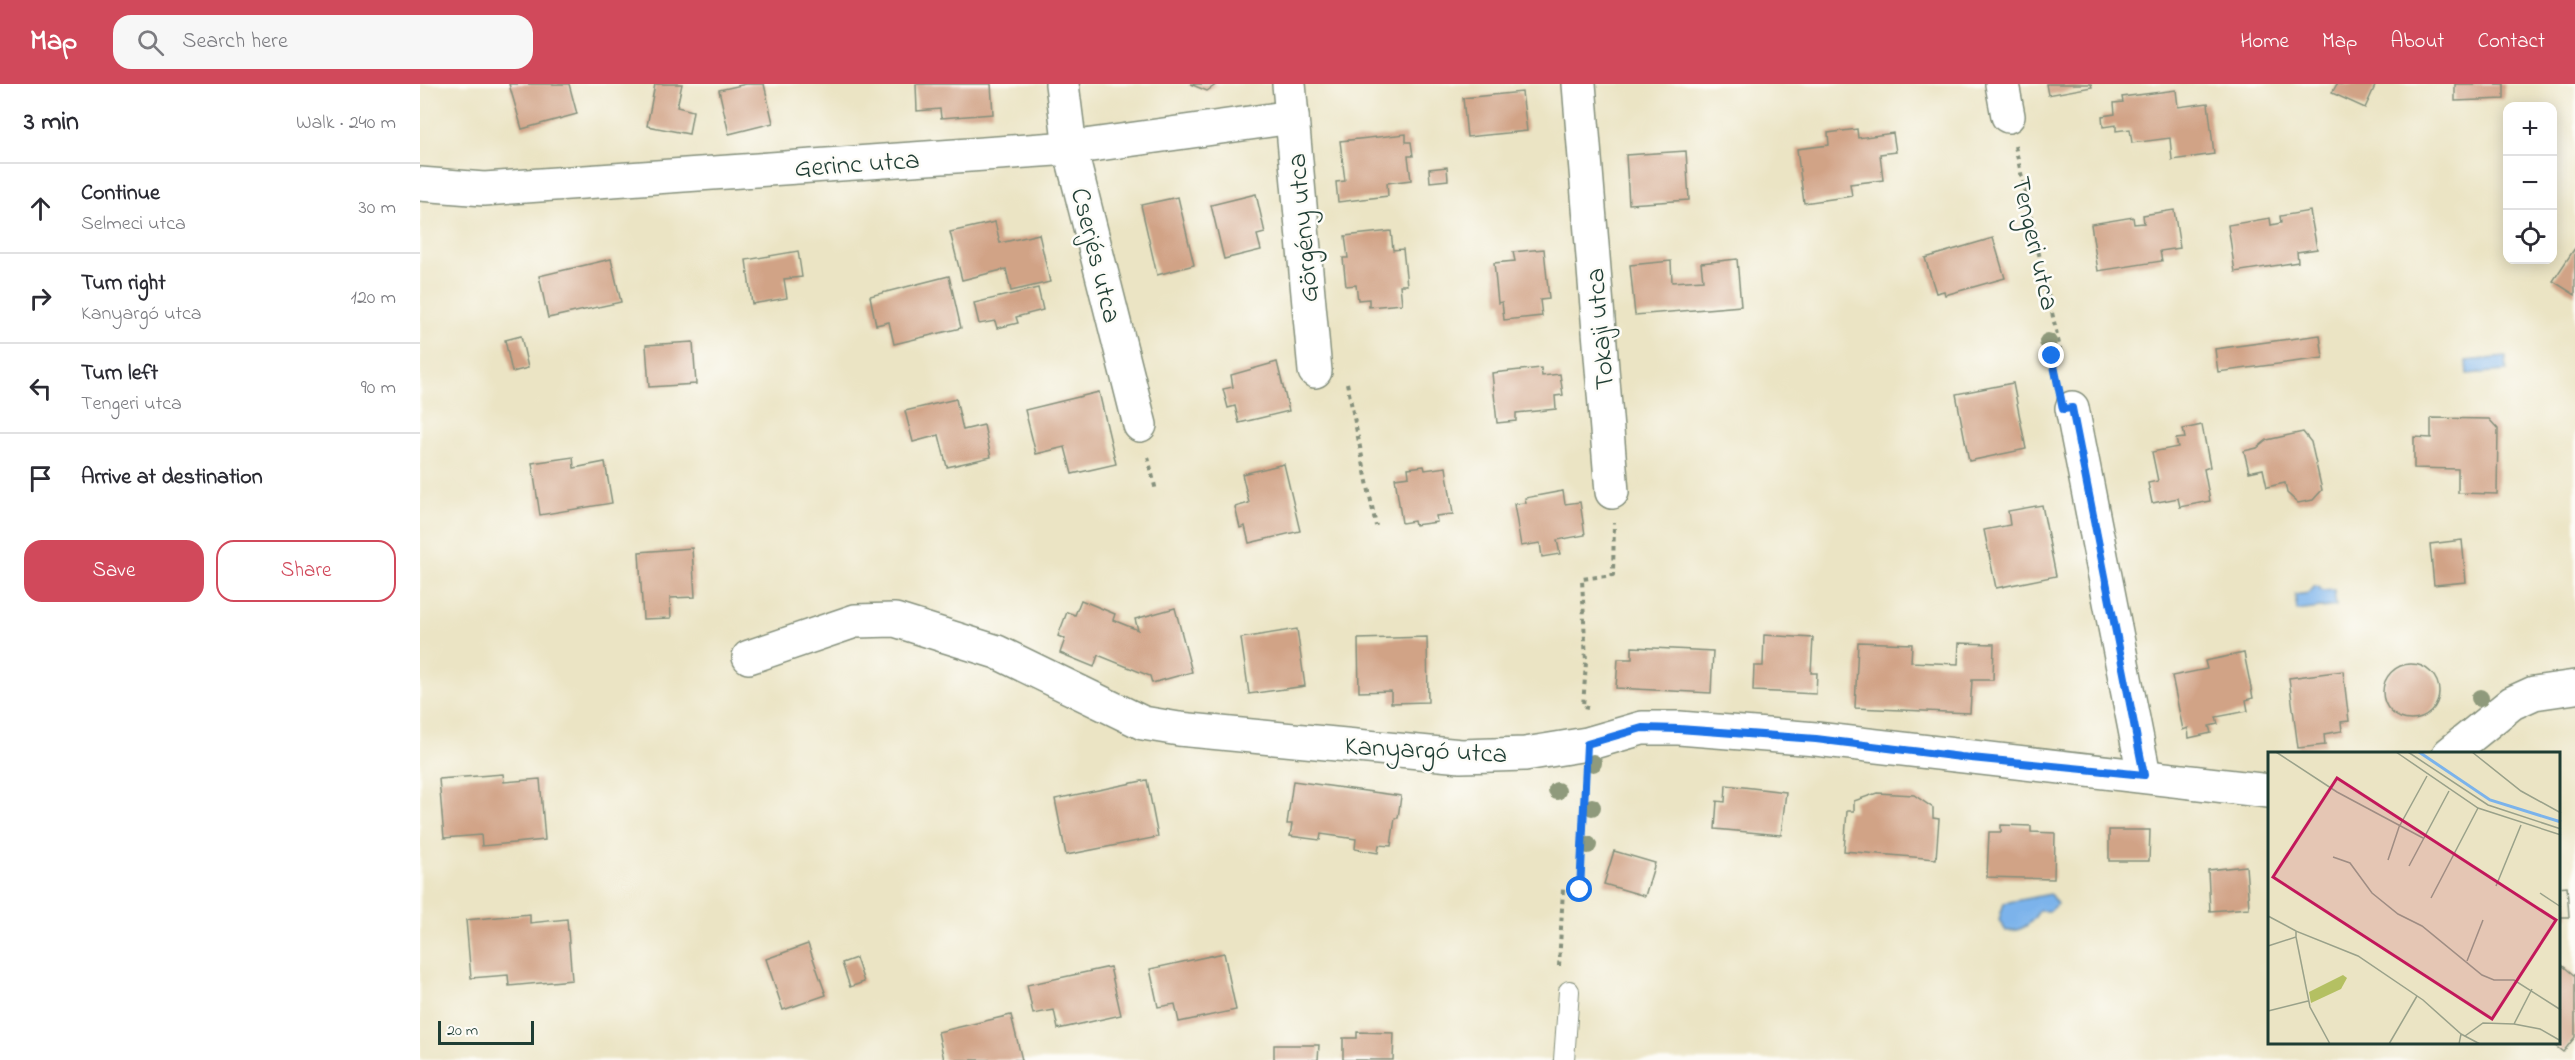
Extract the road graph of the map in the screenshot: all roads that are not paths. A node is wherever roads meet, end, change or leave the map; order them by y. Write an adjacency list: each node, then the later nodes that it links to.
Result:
1 (1062, 84): 7 (street, Cserjés utca)
2 (1289, 84): 6 (street, Görgény utca)
3 (1580, 84): 12 (street, Tokaji utca)
4 (2002, 84): 5 (street)
5 (2008, 116)
6 (1292, 117): 7 (street, Gerinc utca); 9 (street, Görgény utca)
7 (1070, 148): 8 (street, Gerinc utca); 11 (street, Cserjés utca)
8 (420, 184)
9 (1330, 373)
10 (2072, 408): 16 (street)
11 (1140, 425)
12 (1612, 492)
13 (749, 657): 16 (street, Kanyargó utca)
14 (2575, 687): 15 (street)
15 (2451, 752)
16 (2144, 775): 17 (street, Kanyargó utca)
17 (2268, 790)
18 (1564, 983): 19 (lane)
19 (1564, 1060)

